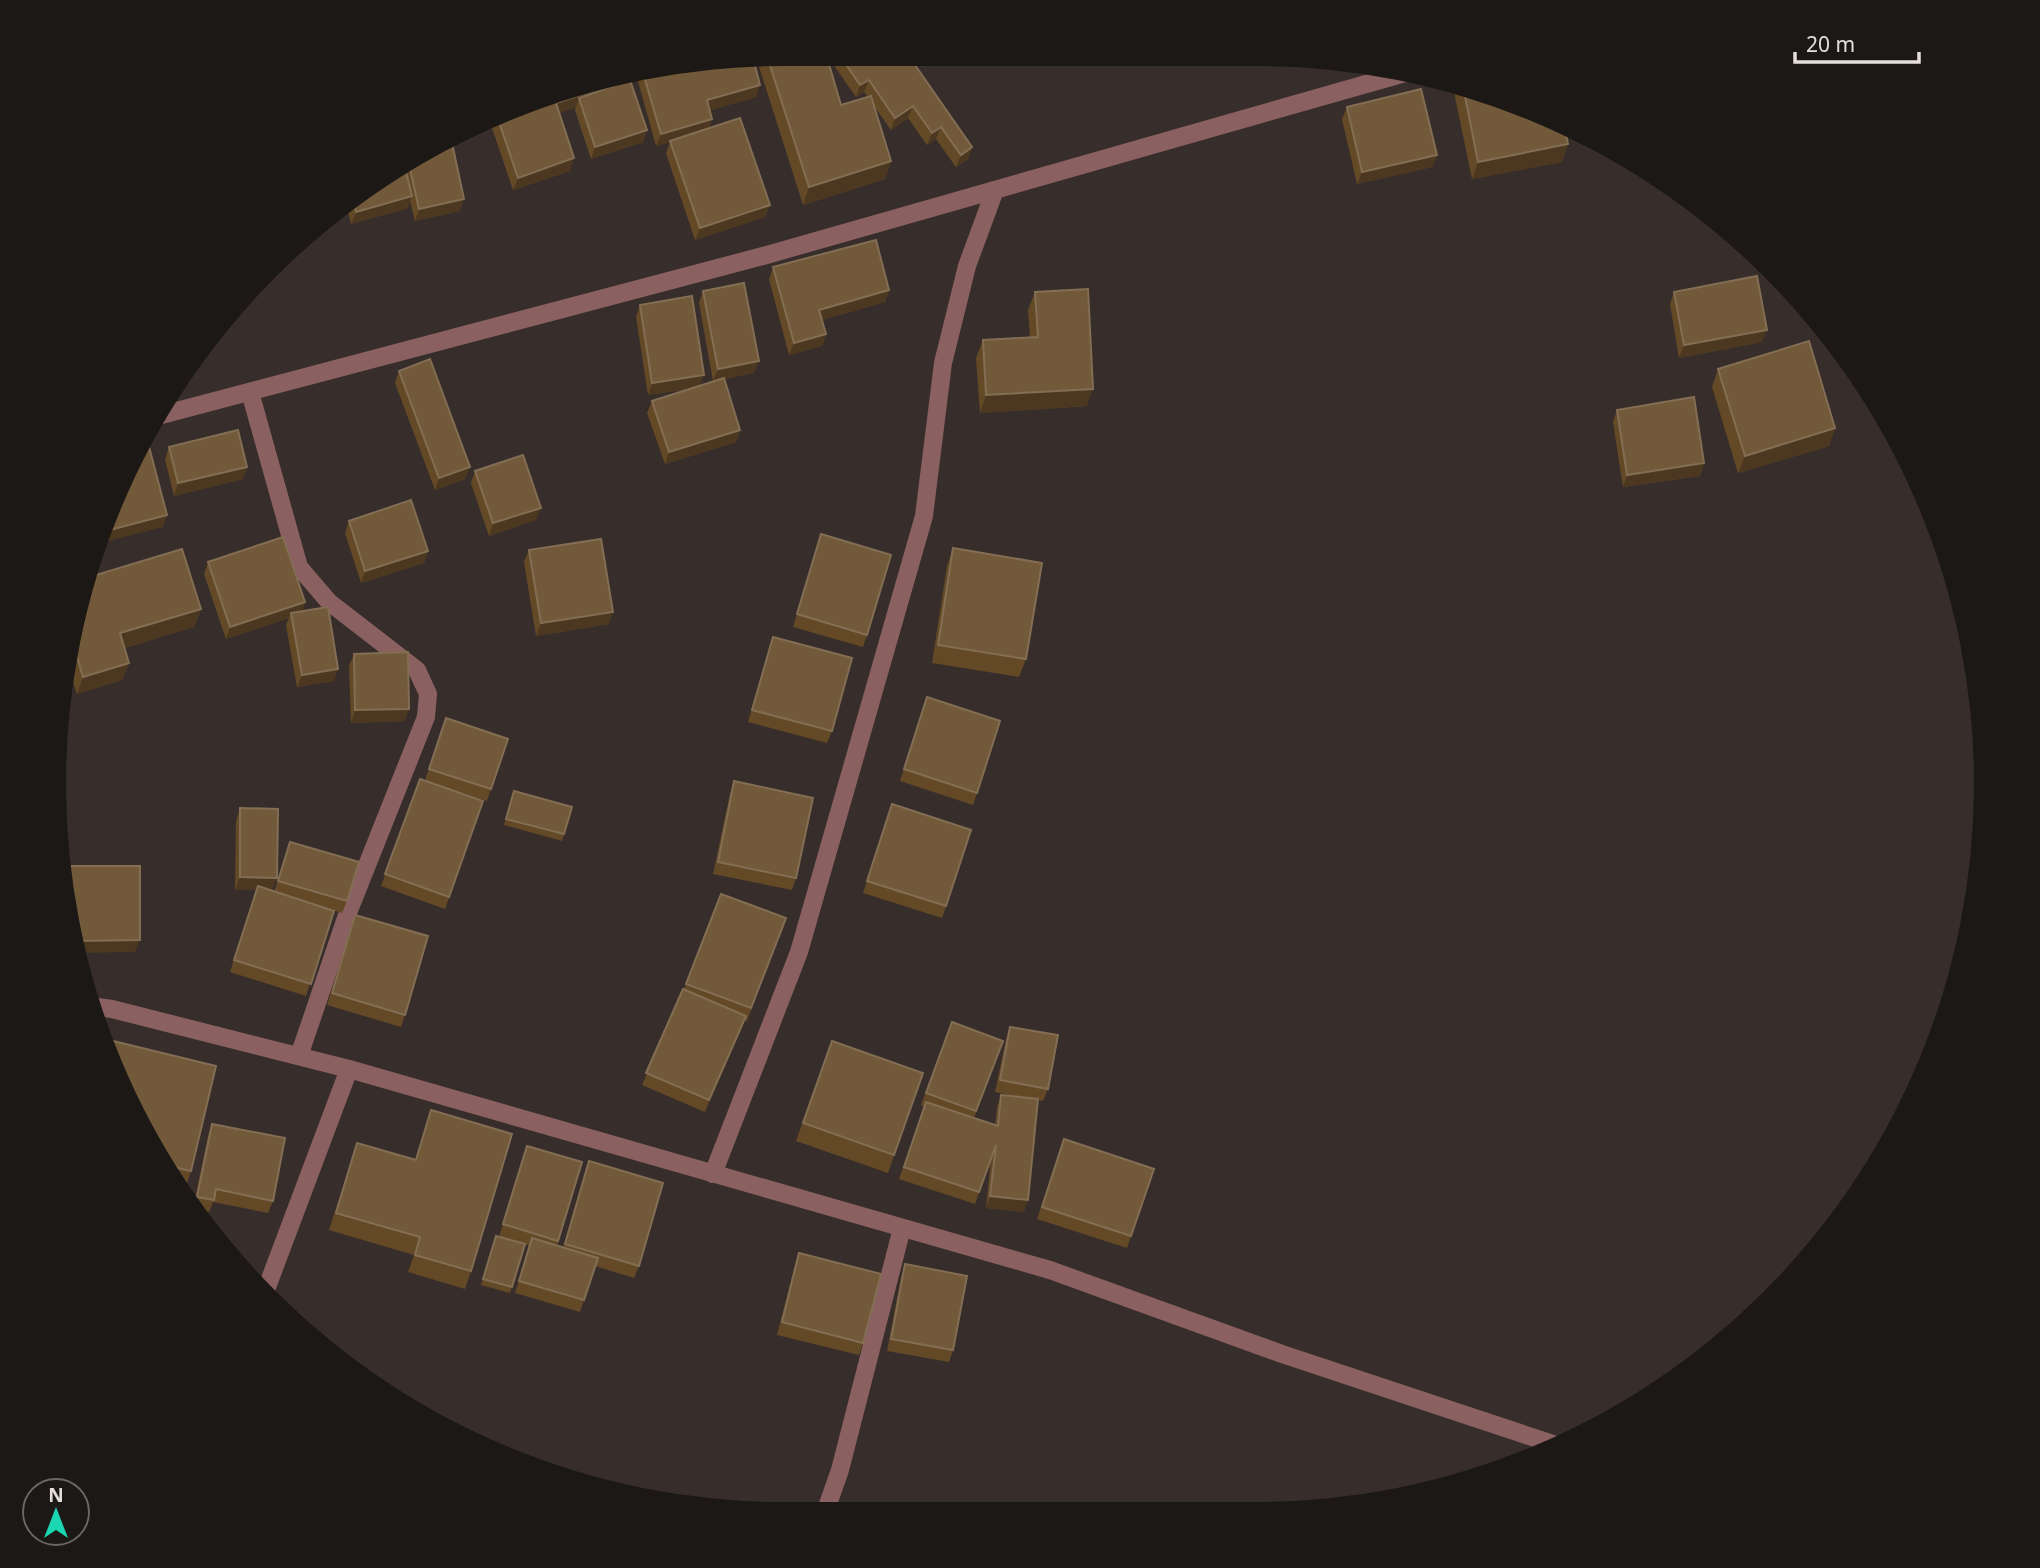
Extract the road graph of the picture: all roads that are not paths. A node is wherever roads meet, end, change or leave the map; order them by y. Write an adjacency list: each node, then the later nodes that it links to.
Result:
1 (1386, 78): 2 (street)
2 (995, 190): 3 (street); 8 (street)
3 (250, 392): 4 (street); 6 (street)
4 (170, 413)
5 (103, 1008): 6 (street)
6 (299, 1056): 7 (street)
7 (349, 1069): 8 (street); 10 (street)
8 (713, 1174): 9 (street)
9 (902, 1228): 11 (street); 12 (street)
10 (269, 1282)
11 (1544, 1441)
12 (829, 1502)

